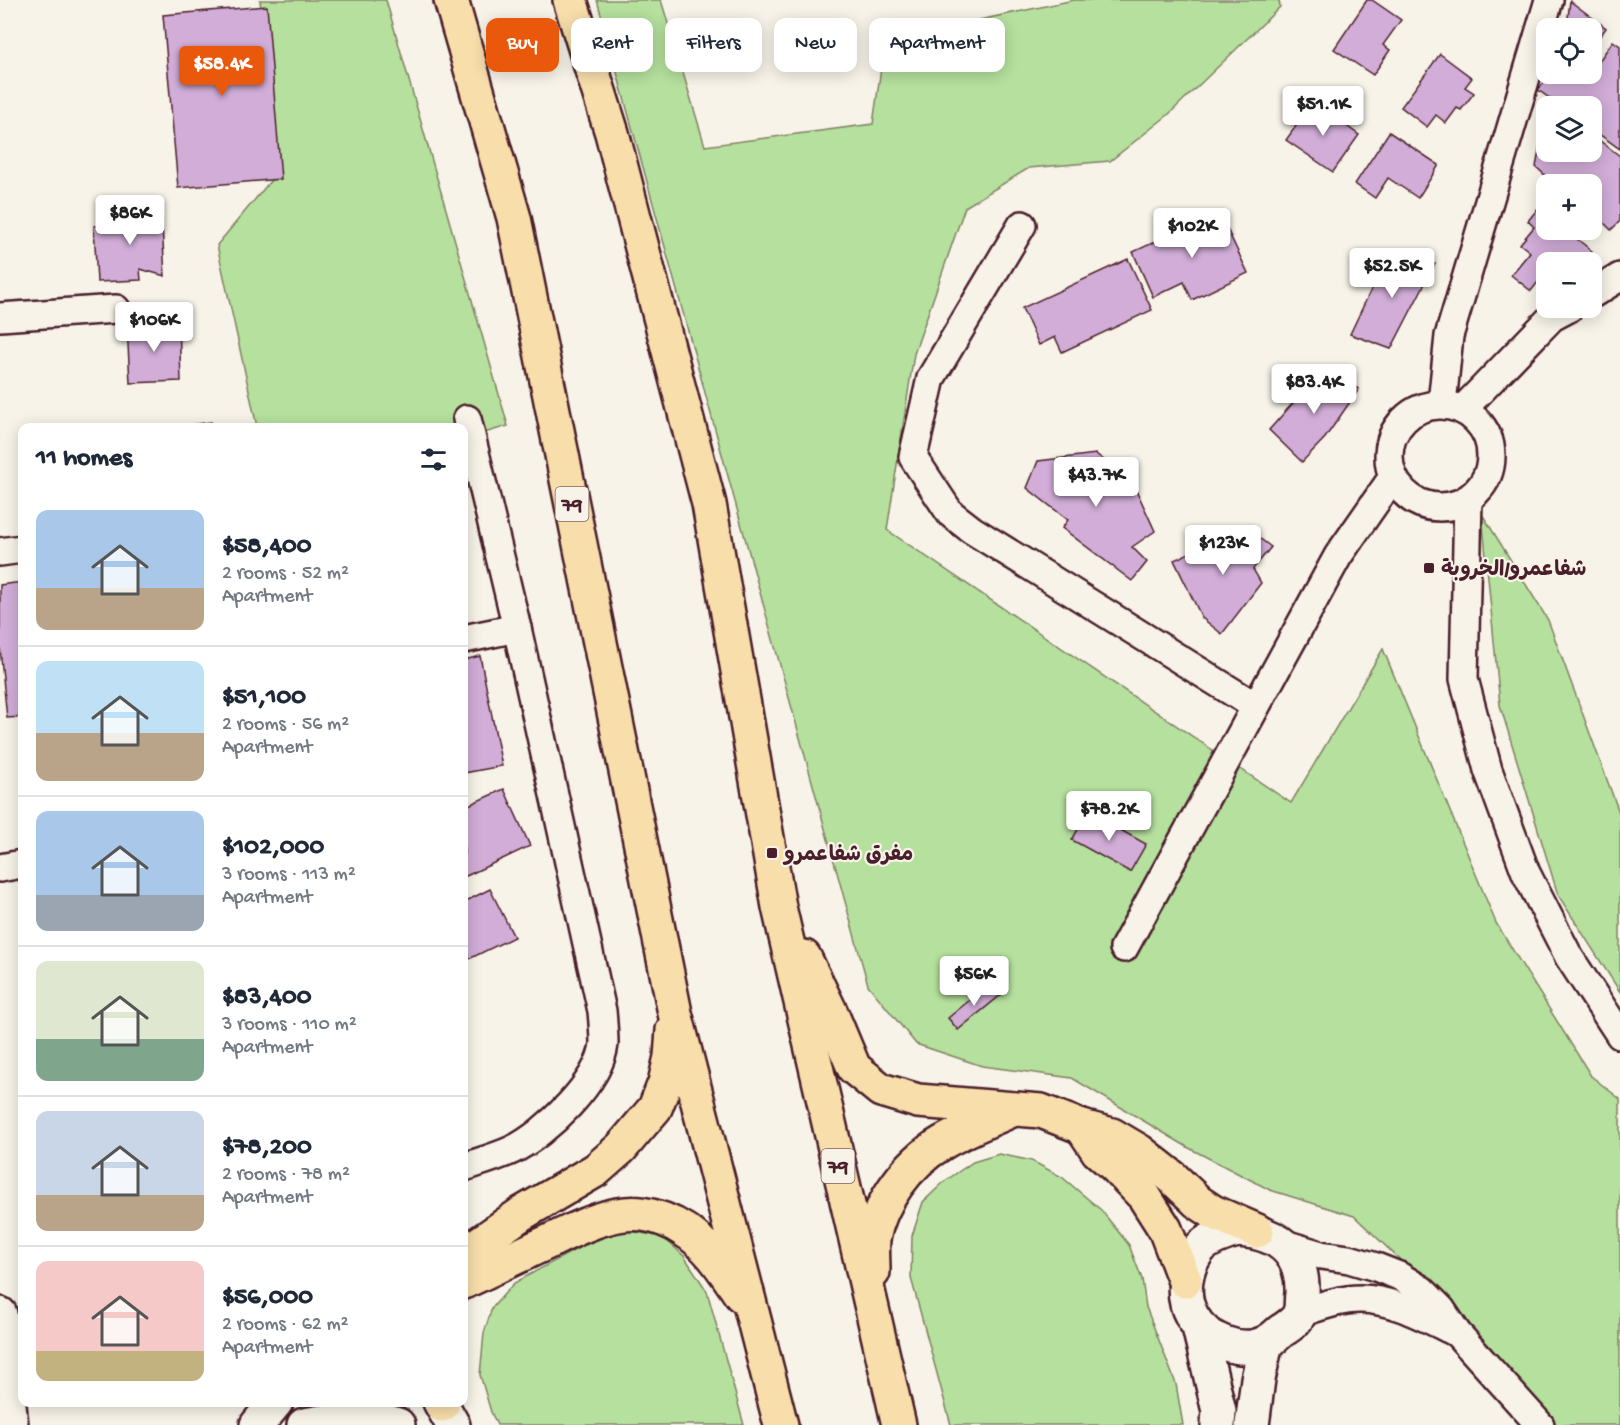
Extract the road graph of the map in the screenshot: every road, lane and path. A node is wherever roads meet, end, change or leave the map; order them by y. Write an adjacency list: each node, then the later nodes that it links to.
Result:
1 (451, 0): 25 (highway, 79)
2 (570, 0): 23 (highway, 79)
3 (1549, 0): 10 (street)
4 (1022, 225): 20 (street)
5 (1620, 277): 6 (street)
6 (1602, 288)
7 (116, 309): 8 (street)
8 (0, 317)
9 (1551, 318): 10 (street)
10 (1452, 406): 14 (street); 15 (street)
11 (467, 419): 13 (street)
12 (468, 423): 18 (street)
13 (468, 423)
14 (1393, 477): 15 (street); 20 (street)
15 (1468, 499): 26 (street)
16 (18, 550): 17 (street)
17 (0, 552)
18 (517, 628): 19 (street); 29 (street)
19 (468, 638)
20 (1255, 706): 24 (street)
21 (18, 865): 22 (street)
22 (0, 868)
23 (779, 907): 27 (highway); 40 (highway, 79)
24 (1124, 948)
25 (675, 1013): 31 (highway); 34 (highway, 79)
26 (1620, 1035)
27 (1015, 1109): 28 (highway); 40 (highway)
28 (1082, 1127): 30 (highway); 33 (highway)
29 (468, 1166)
30 (1269, 1237): 33 (street); 35 (street); 38 (street)
31 (468, 1251)
32 (468, 1280): 34 (highway)
33 (1185, 1281): 37 (street)
34 (751, 1310): 49 (highway, 79)
35 (1300, 1313): 38 (street); 39 (street)
36 (0, 1314): 44 (street)
37 (1199, 1327): 39 (street); 51 (street)
38 (1457, 1333): 53 (street)
39 (1266, 1343): 52 (street)
40 (888, 1386): 50 (highway, 79)
41 (272, 1407): 45 (street)
42 (320, 1407): 46 (street)
43 (401, 1407): 48 (street)
44 (10, 1425)
45 (257, 1425)
46 (304, 1425): 47 (street)
47 (398, 1425)
48 (415, 1425)
49 (781, 1425)
50 (898, 1425)
51 (1218, 1425)
52 (1252, 1425)
53 (1540, 1425)

